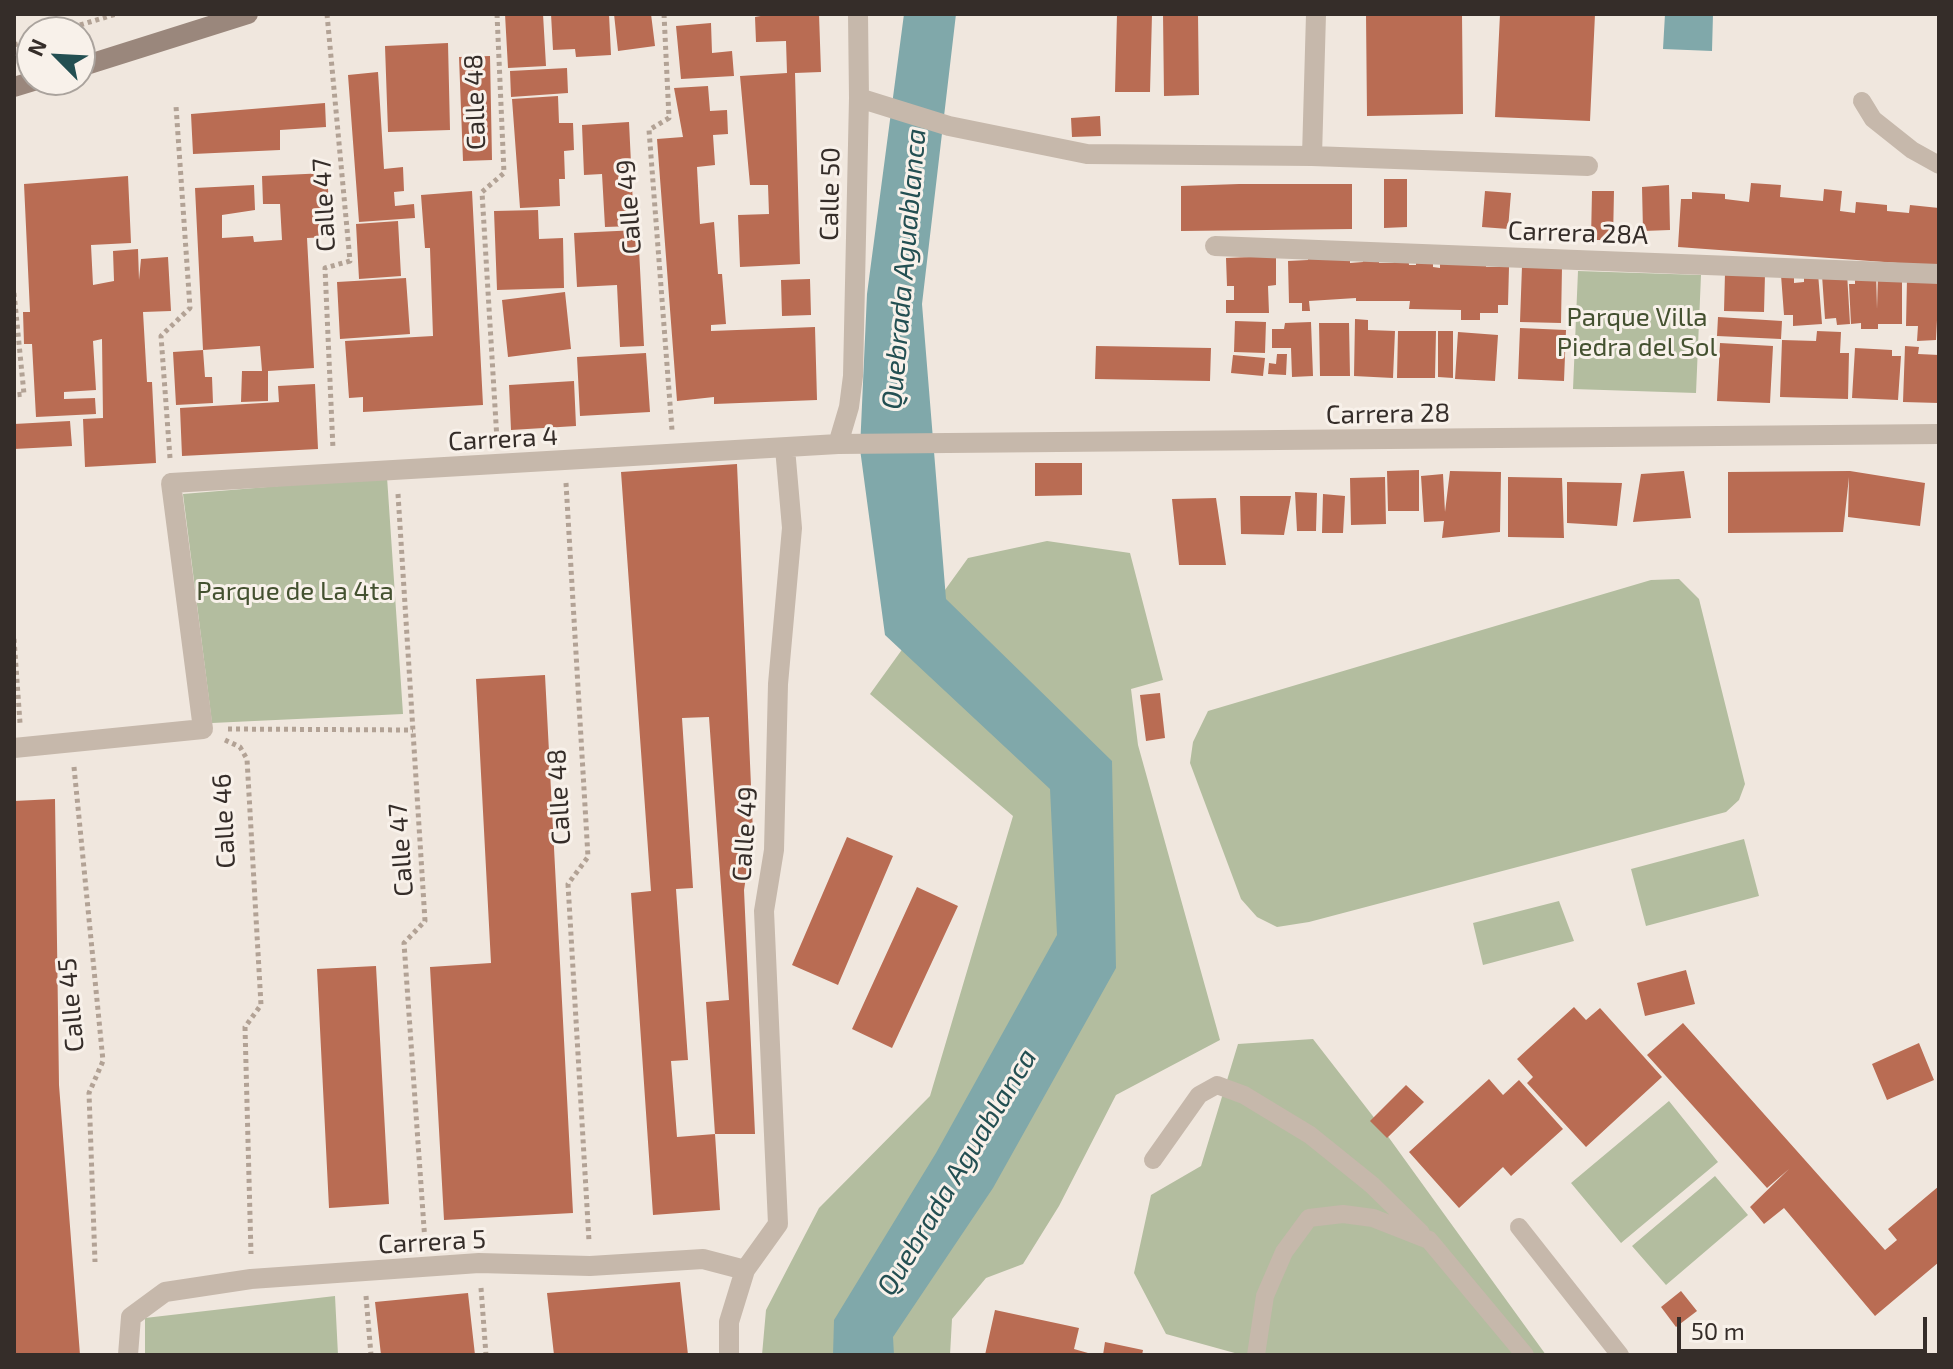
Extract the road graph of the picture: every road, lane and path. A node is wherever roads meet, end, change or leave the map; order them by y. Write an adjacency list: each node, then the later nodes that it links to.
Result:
1 (116, 14): 8 (path)
2 (248, 14): 9 (main road)
3 (327, 14): 27 (path, Calle 47)
4 (497, 14): 25 (path, Calle 48)
5 (664, 14): 23 (path, Calle 49)
6 (858, 14): 10 (street, Calle 50)
7 (1316, 14): 13 (street)
8 (96, 20)
9 (96, 62)
10 (859, 98): 13 (street); 21 (street, Calle 50)
11 (1862, 101): 14 (lane)
12 (176, 106): 28 (path)
13 (1312, 156): 15 (street)
14 (1939, 165)
15 (1588, 166)
16 (1215, 246): 17 (street, Carrera 28A)
17 (1939, 274)
18 (14, 293): 19 (path)
19 (14, 395)
20 (1939, 434): 21 (street, Carrera 28)
21 (847, 445): 22 (street, Carrera 4)
22 (785, 448): 23 (street, Carrera 4); 41 (street, Calle 49)
23 (674, 455): 24 (street, Carrera 4)
24 (565, 461): 25 (street, Carrera 4); 39 (path, Calle 48)
25 (499, 465): 26 (street, Carrera 4)
26 (397, 470): 27 (street, Carrera 4); 31 (path, Calle 47)
27 (334, 474): 28 (street, Carrera 4)
28 (171, 483): 30 (street)
29 (14, 639): 33 (path)
30 (203, 729): 31 (path); 32 (street); 43 (path, Calle 46)
31 (413, 730): 40 (path, Calle 47)
32 (71, 742): 33 (street); 37 (path, Calle 45)
33 (18, 748)
34 (1153, 1160): 36 (lane)
35 (1519, 1227): 50 (lane)
36 (1429, 1240): 48 (lane); 49 (lane)
37 (95, 1262)
38 (479, 1263): 39 (street, Carrera 5); 40 (street, Carrera 5); 46 (path)
39 (590, 1266): 41 (street, Carrera 5)
40 (427, 1267): 42 (street, Carrera 5)
41 (745, 1270): 47 (street)
42 (365, 1272): 43 (street, Carrera 5); 45 (path)
43 (251, 1279): 44 (street, Carrera 5)
44 (128, 1355)
45 (371, 1355)
46 (486, 1355)
47 (729, 1355)
48 (1256, 1355)
49 (1525, 1355)
50 (1620, 1355)

